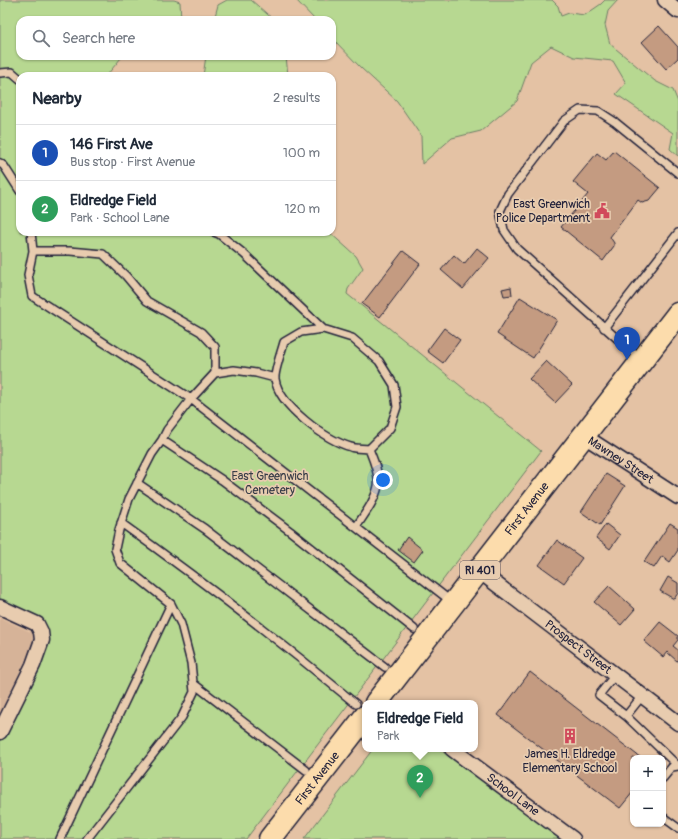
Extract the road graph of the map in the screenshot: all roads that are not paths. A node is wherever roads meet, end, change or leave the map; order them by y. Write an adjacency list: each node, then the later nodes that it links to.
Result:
1 (665, 0): 2 (street)
2 (678, 11)
3 (0, 73): 4 (lane)
4 (16, 76)
5 (0, 163): 7 (lane)
6 (678, 173): 13 (lane)
7 (16, 185)
8 (678, 233): 13 (lane)
9 (31, 236): 11 (lane)
10 (222, 236): 14 (lane)
11 (33, 251): 16 (lane); 18 (lane)
12 (678, 314): 15 (main road, First Avenue / RI 401)
13 (604, 328): 15 (lane)
14 (323, 329): 17 (lane); 21 (lane)
15 (642, 361): 19 (main road, First Avenue / RI 401)
16 (215, 373): 17 (lane); 18 (lane)
17 (275, 378): 21 (lane)
18 (191, 399): 20 (lane); 25 (lane)
19 (584, 436): 23 (street, Mawney Street); 26 (main road, First Avenue / RI 401)
20 (162, 440): 22 (lane); 30 (lane)
21 (369, 449): 25 (lane)
22 (137, 483): 24 (lane); 31 (lane)
23 (678, 497)
24 (121, 523): 27 (lane); 35 (lane)
25 (356, 527): 28 (lane)
26 (479, 571): 28 (main road, First Avenue / RI 401); 32 (street, Prospect Street)
27 (171, 604): 33 (lane); 47 (lane)
28 (454, 604): 36 (main road, First Avenue / RI 401)
29 (0, 607): 40 (street)
30 (414, 629)
31 (385, 667)
32 (615, 675): 34 (street, Prospect Street); 37 (lane)
33 (194, 684): 43 (lane); 48 (lane)
34 (642, 696): 37 (lane); 39 (street, Prospect Street)
35 (368, 700)
36 (377, 700)
37 (626, 716): 42 (lane)
38 (362, 720): 49 (main road, First Avenue / RI 401)
39 (678, 723)
40 (0, 732)
41 (456, 752): 50 (street, School Lane)
42 (678, 766): 44 (lane)
43 (306, 770)
44 (666, 774)
45 (666, 819): 46 (lane)
46 (678, 828)
47 (60, 839)
48 (87, 839)
49 (270, 839)
50 (573, 839)

